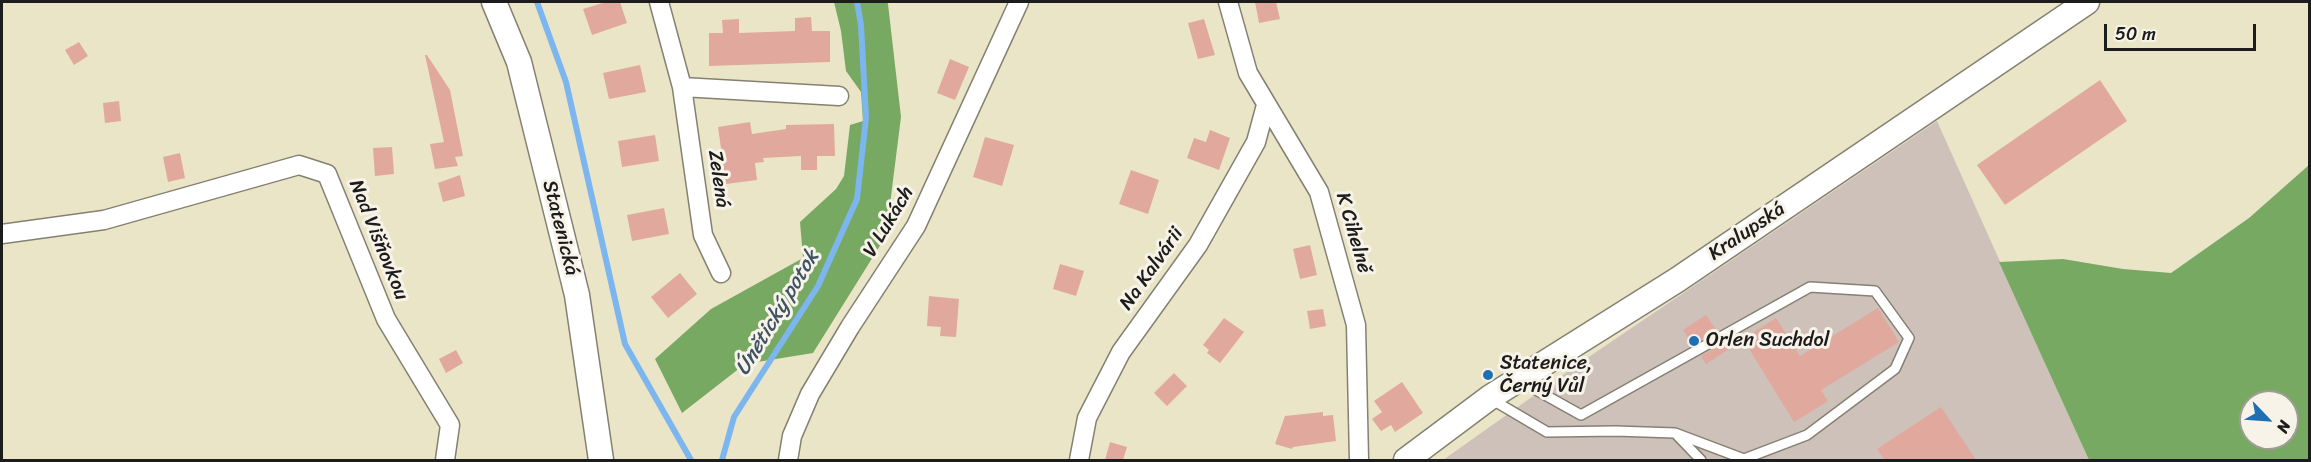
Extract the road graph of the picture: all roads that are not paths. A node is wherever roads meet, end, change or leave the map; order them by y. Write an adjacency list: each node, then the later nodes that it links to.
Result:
1 (494, 2): 15 (main road, Statenická)
2 (659, 2): 6 (street, Zelená)
3 (1019, 2): 16 (street, V Lukách)
4 (1228, 2): 8 (street, K Cihelně)
5 (2087, 2): 11 (main road, Kralupská)
6 (682, 87): 7 (street); 10 (street, Zelená)
7 (839, 96)
8 (1266, 105): 17 (street, Na Kalvárii); 18 (street, K Cihelně)
9 (2, 234): 14 (street, Nad Višňovkou)
10 (722, 273)
11 (1518, 380): 12 (main road, Kralupská); 13 (lane)
12 (1489, 398): 13 (lane); 19 (main road, Kralupská)
13 (1675, 433): 20 (lane)
14 (445, 460)
15 (601, 460)
16 (788, 460)
17 (1079, 460)
18 (1359, 460)
19 (1407, 460)
20 (1701, 460)

